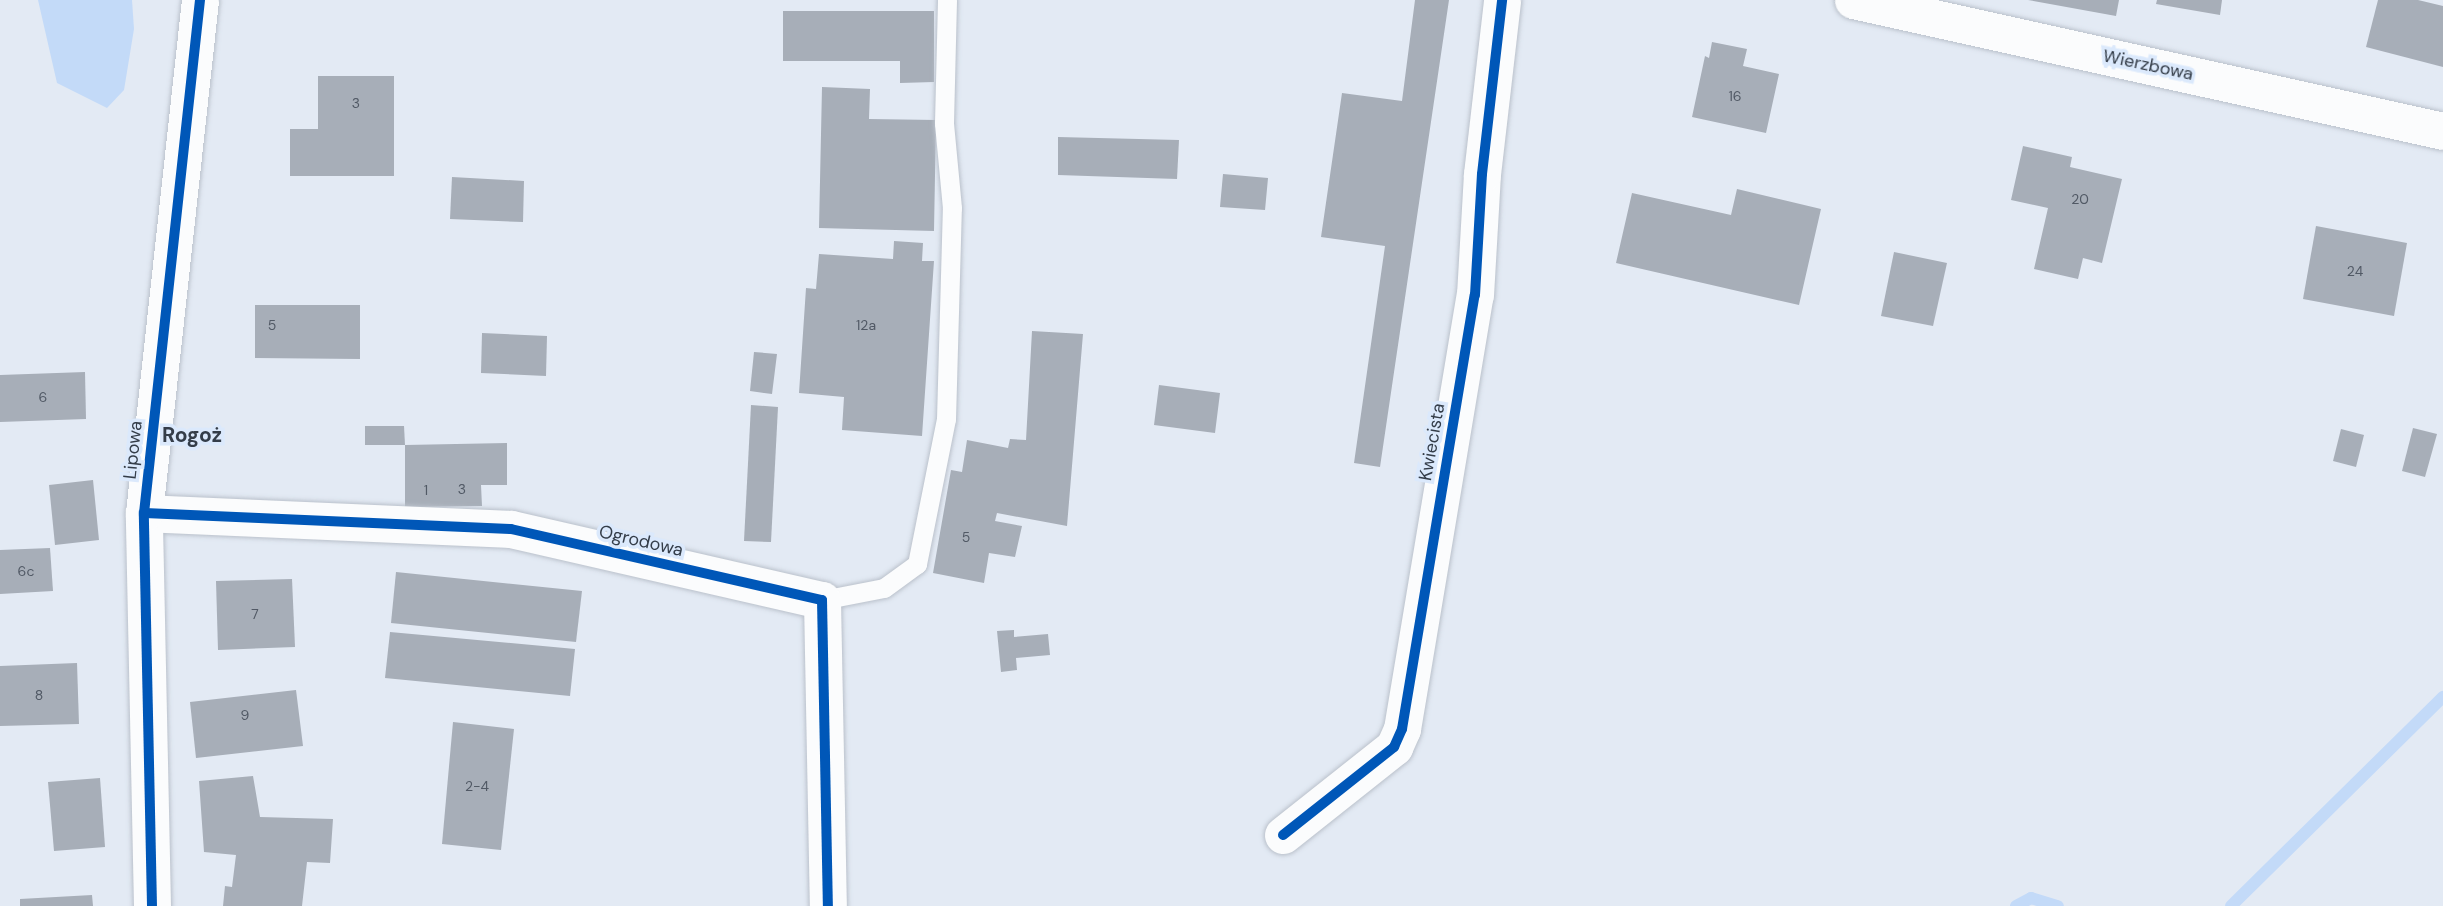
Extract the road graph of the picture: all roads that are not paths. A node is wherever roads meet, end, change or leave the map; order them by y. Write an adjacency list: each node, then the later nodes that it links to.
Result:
1 (200, 0): 6 (street, Lipowa)
2 (947, 0): 7 (lane)
3 (1502, 0): 8 (street, Kwiecista)
4 (1853, 0): 5 (street, Wierzbowa)
5 (2443, 131)
6 (144, 513): 7 (street, Ogrodowa); 9 (street, Lipowa)
7 (822, 600): 10 (street)
8 (1283, 835)
9 (152, 906)
10 (828, 906)

